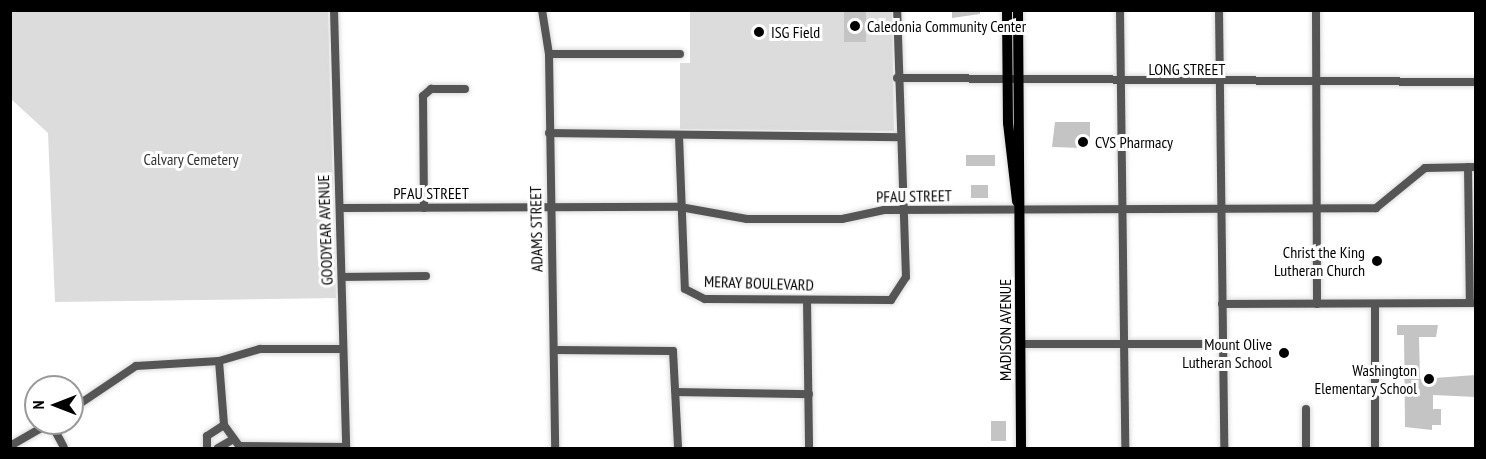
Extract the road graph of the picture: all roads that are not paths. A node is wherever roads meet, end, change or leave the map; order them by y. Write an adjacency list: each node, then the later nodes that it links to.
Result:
1 (334, 10): 23 (street, GOODYEAR AVENUE)
2 (542, 10): 9 (street, ADAMS STREET)
3 (897, 10): 11 (street, MERAY BOULEVARD)
4 (1007, 10): 12 (main road, MADISON AVENUE)
5 (1018, 10): 12 (main road, MADISON AVENUE)
6 (1120, 10): 14 (street)
7 (1219, 10): 16 (street)
8 (1316, 10): 15 (street)
9 (549, 54): 10 (street); 18 (street, ADAMS STREET)
10 (680, 54)
11 (897, 78): 12 (street, LONG STREET); 20 (street, MERAY BOULEVARD)
12 (1014, 81): 14 (street, LONG STREET); 30 (main road, MADISON AVENUE)
13 (1476, 82): 15 (street, LONG STREET)
14 (1121, 83): 16 (street, LONG STREET); 29 (street)
15 (1316, 83): 16 (street, LONG STREET); 26 (street)
16 (1219, 84): 28 (street)
17 (465, 89): 24 (street)
18 (549, 133): 19 (street); 25 (street, ADAMS STREET)
19 (679, 136): 20 (street); 22 (street, MERAY BOULEVARD)
20 (898, 137): 27 (street, MERAY BOULEVARD)
21 (1472, 167): 26 (street, PFAU STREET); 34 (street)
22 (680, 207): 25 (street, PFAU STREET); 27 (street, PFAU STREET); 33 (street, MERAY BOULEVARD)
23 (340, 208): 24 (street, PFAU STREET); 32 (street, GOODYEAR AVENUE)
24 (424, 208): 25 (street, PFAU STREET)
25 (550, 208): 42 (street, ADAMS STREET)
26 (1317, 208): 28 (street, PFAU STREET); 36 (street)
27 (906, 209): 30 (street, PFAU STREET); 33 (street, MERAY BOULEVARD)
28 (1221, 209): 29 (street, PFAU STREET); 35 (street)
29 (1123, 210): 30 (street, PFAU STREET); 39 (street)
30 (1019, 211): 38 (main road, MADISON AVENUE)
31 (426, 276): 32 (street)
32 (342, 277): 41 (street, GOODYEAR AVENUE)
33 (807, 300): 45 (street)
34 (1473, 303): 37 (street)
35 (1222, 304): 36 (street); 40 (street)
36 (1317, 304): 37 (street)
37 (1374, 304): 64 (street)
38 (1020, 344): 39 (street); 60 (main road, MADISON AVENUE)
39 (1123, 344): 40 (street); 61 (street)
40 (1223, 344): 62 (street)
41 (343, 350): 43 (street); 56 (street, GOODYEAR AVENUE)
42 (554, 350): 44 (street); 57 (street, ADAMS STREET)
43 (219, 361): 46 (street); 48 (street)
44 (677, 392): 45 (street); 58 (street)
45 (809, 394): 59 (street)
46 (84, 402)
47 (1306, 408): 63 (street)
48 (224, 425): 51 (street); 54 (street)
49 (29, 435): 52 (street)
50 (57, 435): 53 (street)
51 (232, 440): 55 (street); 56 (street)
52 (10, 446)
53 (64, 447)
54 (207, 448)
55 (219, 448)
56 (346, 448)
57 (555, 448)
58 (678, 448)
59 (809, 448)
60 (1021, 448)
61 (1125, 448)
62 (1224, 448)
63 (1306, 448)
64 (1376, 448)

